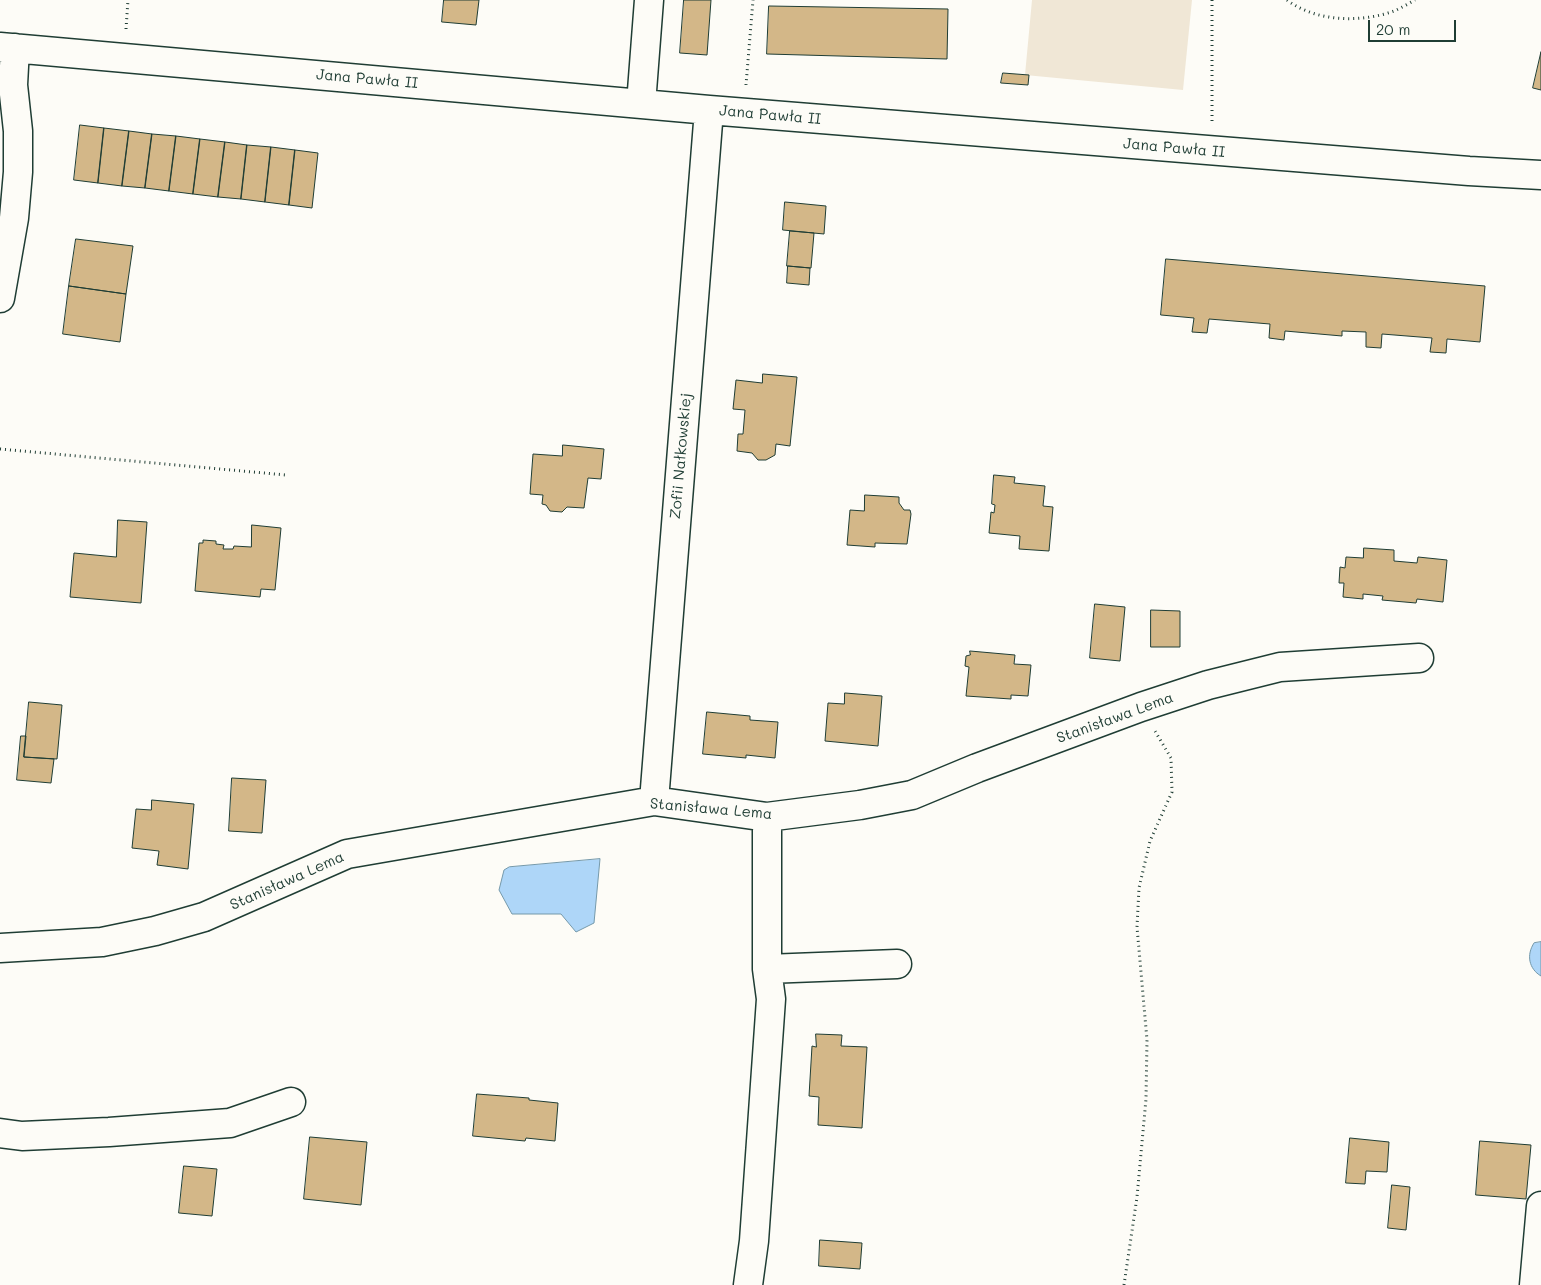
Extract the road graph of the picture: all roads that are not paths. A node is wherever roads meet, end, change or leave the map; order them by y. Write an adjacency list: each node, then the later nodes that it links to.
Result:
1 (649, 0): 3 (street)
2 (7, 47): 3 (street, Jana Pawła II); 6 (street)
3 (641, 104): 4 (street, Jana Pawła II)
4 (709, 110): 5 (street, Jana Pawła II); 8 (street, Zofii Nałkowskiej)
5 (1541, 175)
6 (0, 298)
7 (1419, 658): 9 (street, Stanisława Lema)
8 (654, 801): 9 (street, Stanisława Lema); 10 (street, Stanisława Lema)
9 (767, 817): 12 (street)
10 (0, 948)
11 (897, 964): 12 (street)
12 (767, 969): 16 (street)
13 (291, 1102): 14 (street)
14 (0, 1133)
15 (1541, 1206): 17 (street)
16 (748, 1285)
17 (1534, 1285)

